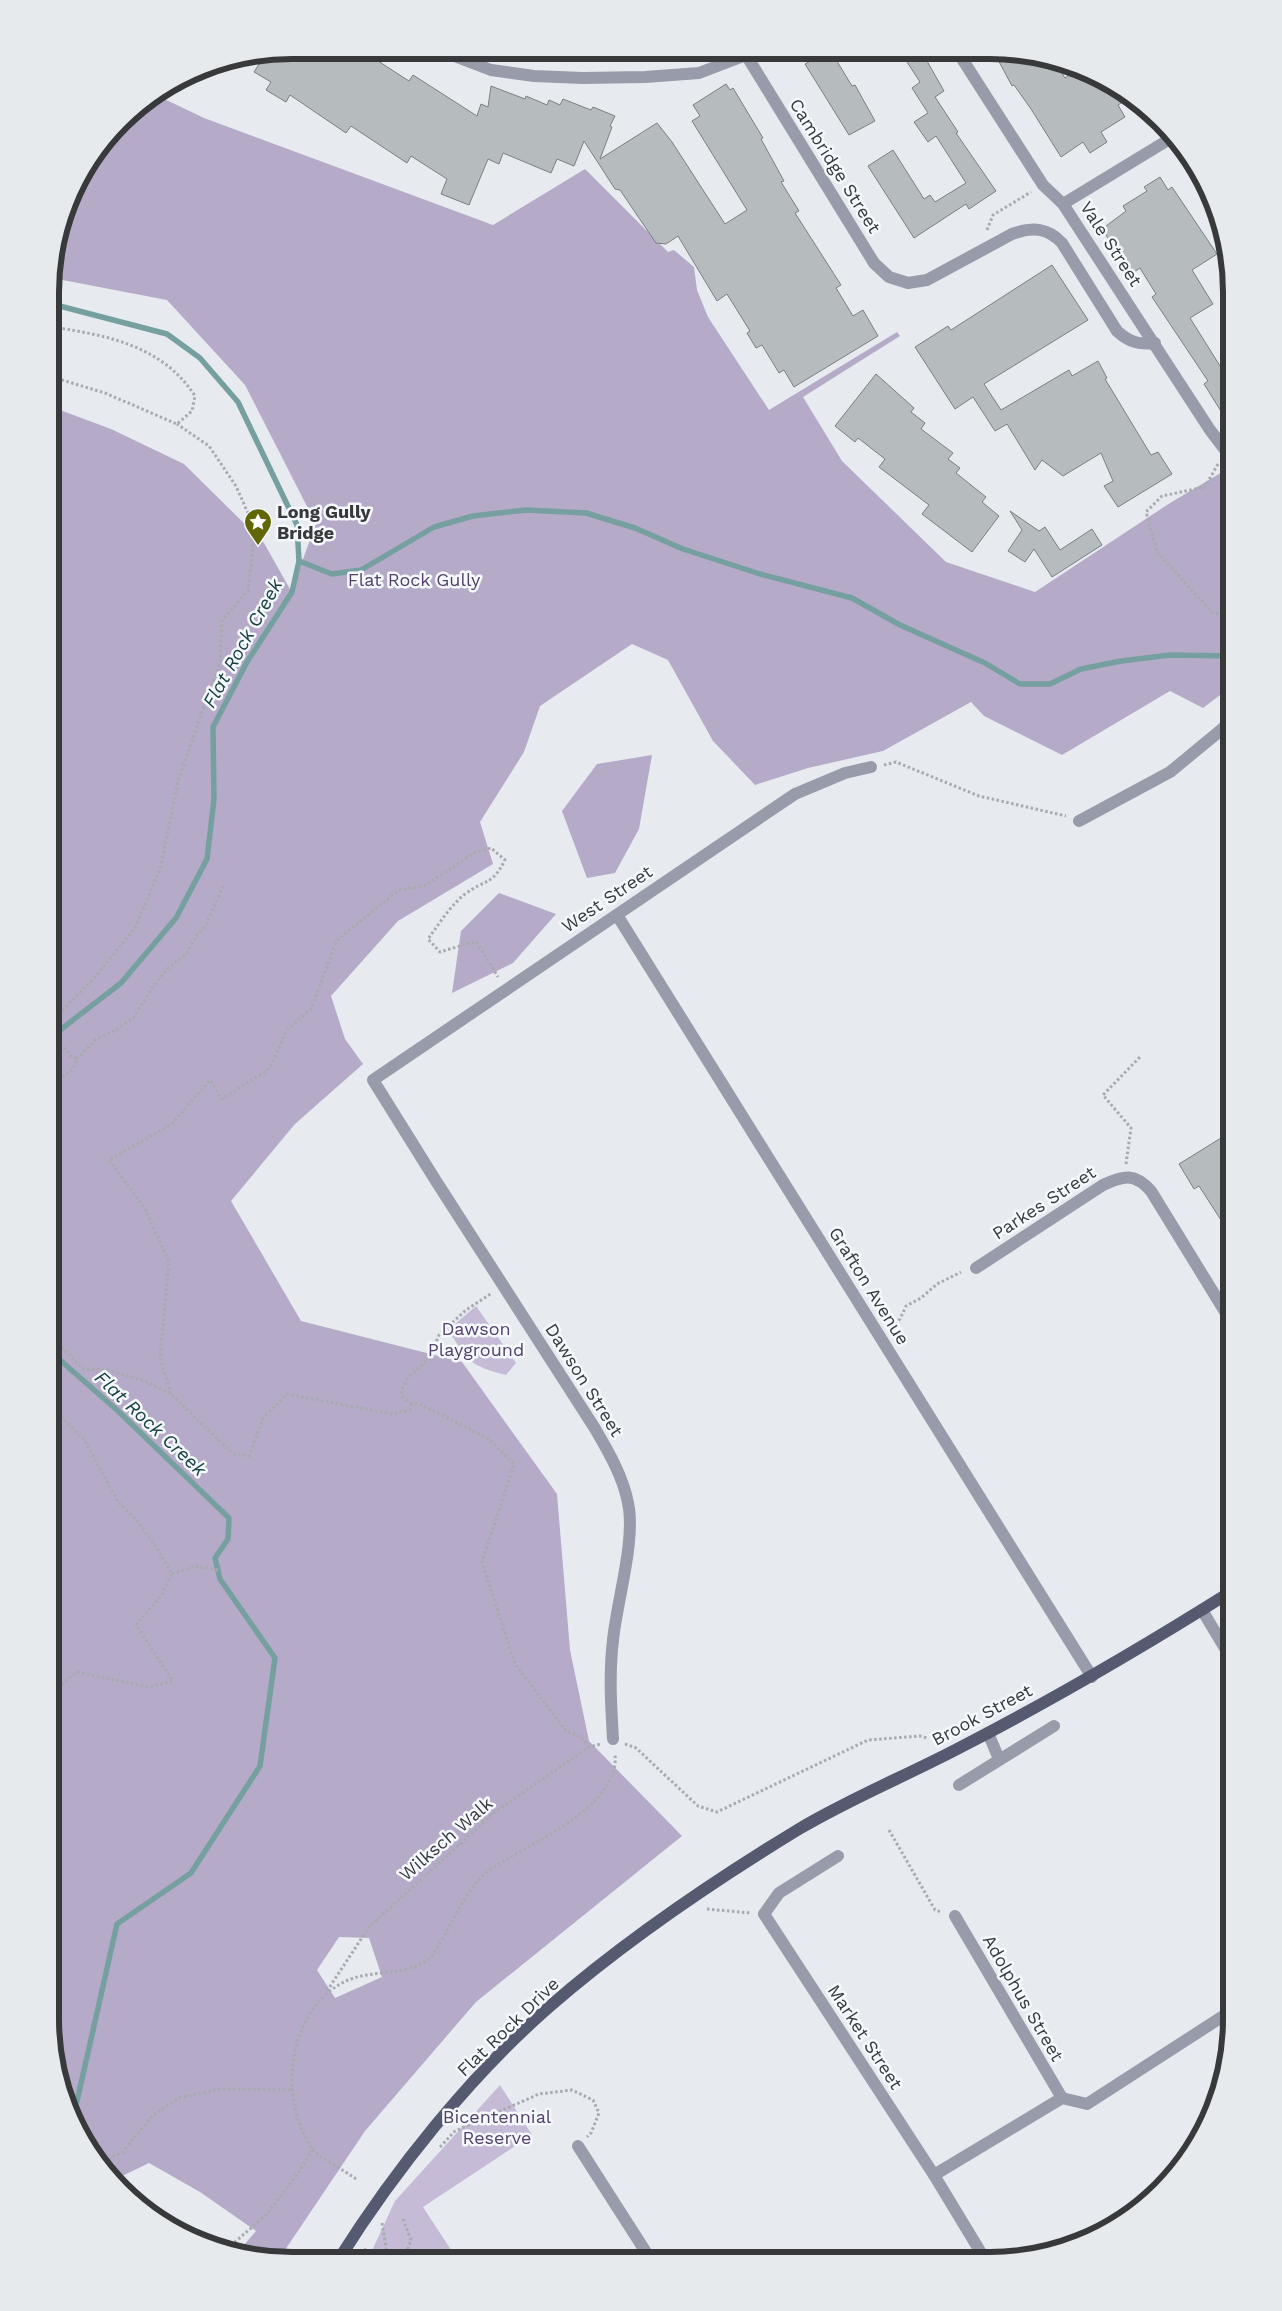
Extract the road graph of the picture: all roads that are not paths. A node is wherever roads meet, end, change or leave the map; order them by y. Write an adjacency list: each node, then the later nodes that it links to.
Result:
1 (462, 59): 2 (street)
2 (734, 59)
3 (749, 59): 7 (street, Cambridge Street)
4 (962, 59): 6 (street, Vale Street)
5 (1167, 140): 6 (street)
6 (1063, 204): 7 (street, Vale Street)
7 (1155, 343): 8 (street, Vale Street)
8 (1223, 444)
9 (1223, 731): 11 (street)
10 (871, 767): 12 (street, West Street)
11 (1079, 821)
12 (617, 915): 13 (street, West Street); 19 (street, Grafton Avenue)
13 (373, 1080): 22 (street, Dawson Street)
14 (976, 1268): 15 (street, Parkes Street)
15 (1223, 1308)
16 (1223, 1597): 17 (main road, Brook Street)
17 (1202, 1610): 18 (street); 19 (main road, Brook Street)
18 (1223, 1645)
19 (1092, 1677): 21 (main road, Brook Street)
20 (1054, 1726): 23 (street)
21 (988, 1733): 23 (street); 26 (main road, Brook Street)
22 (613, 1739)
23 (999, 1759): 24 (street)
24 (959, 1785)
25 (838, 1856): 31 (street, Market Street)
26 (745, 1864): 32 (main road, Flat Rock Drive)
27 (955, 1916): 29 (street, Adolphus Street)
28 (1223, 2017): 29 (street)
29 (1062, 2098): 31 (street)
30 (578, 2146): 33 (street)
31 (934, 2175): 34 (street, Market Street)
32 (343, 2252)
33 (646, 2252)
34 (981, 2252)

